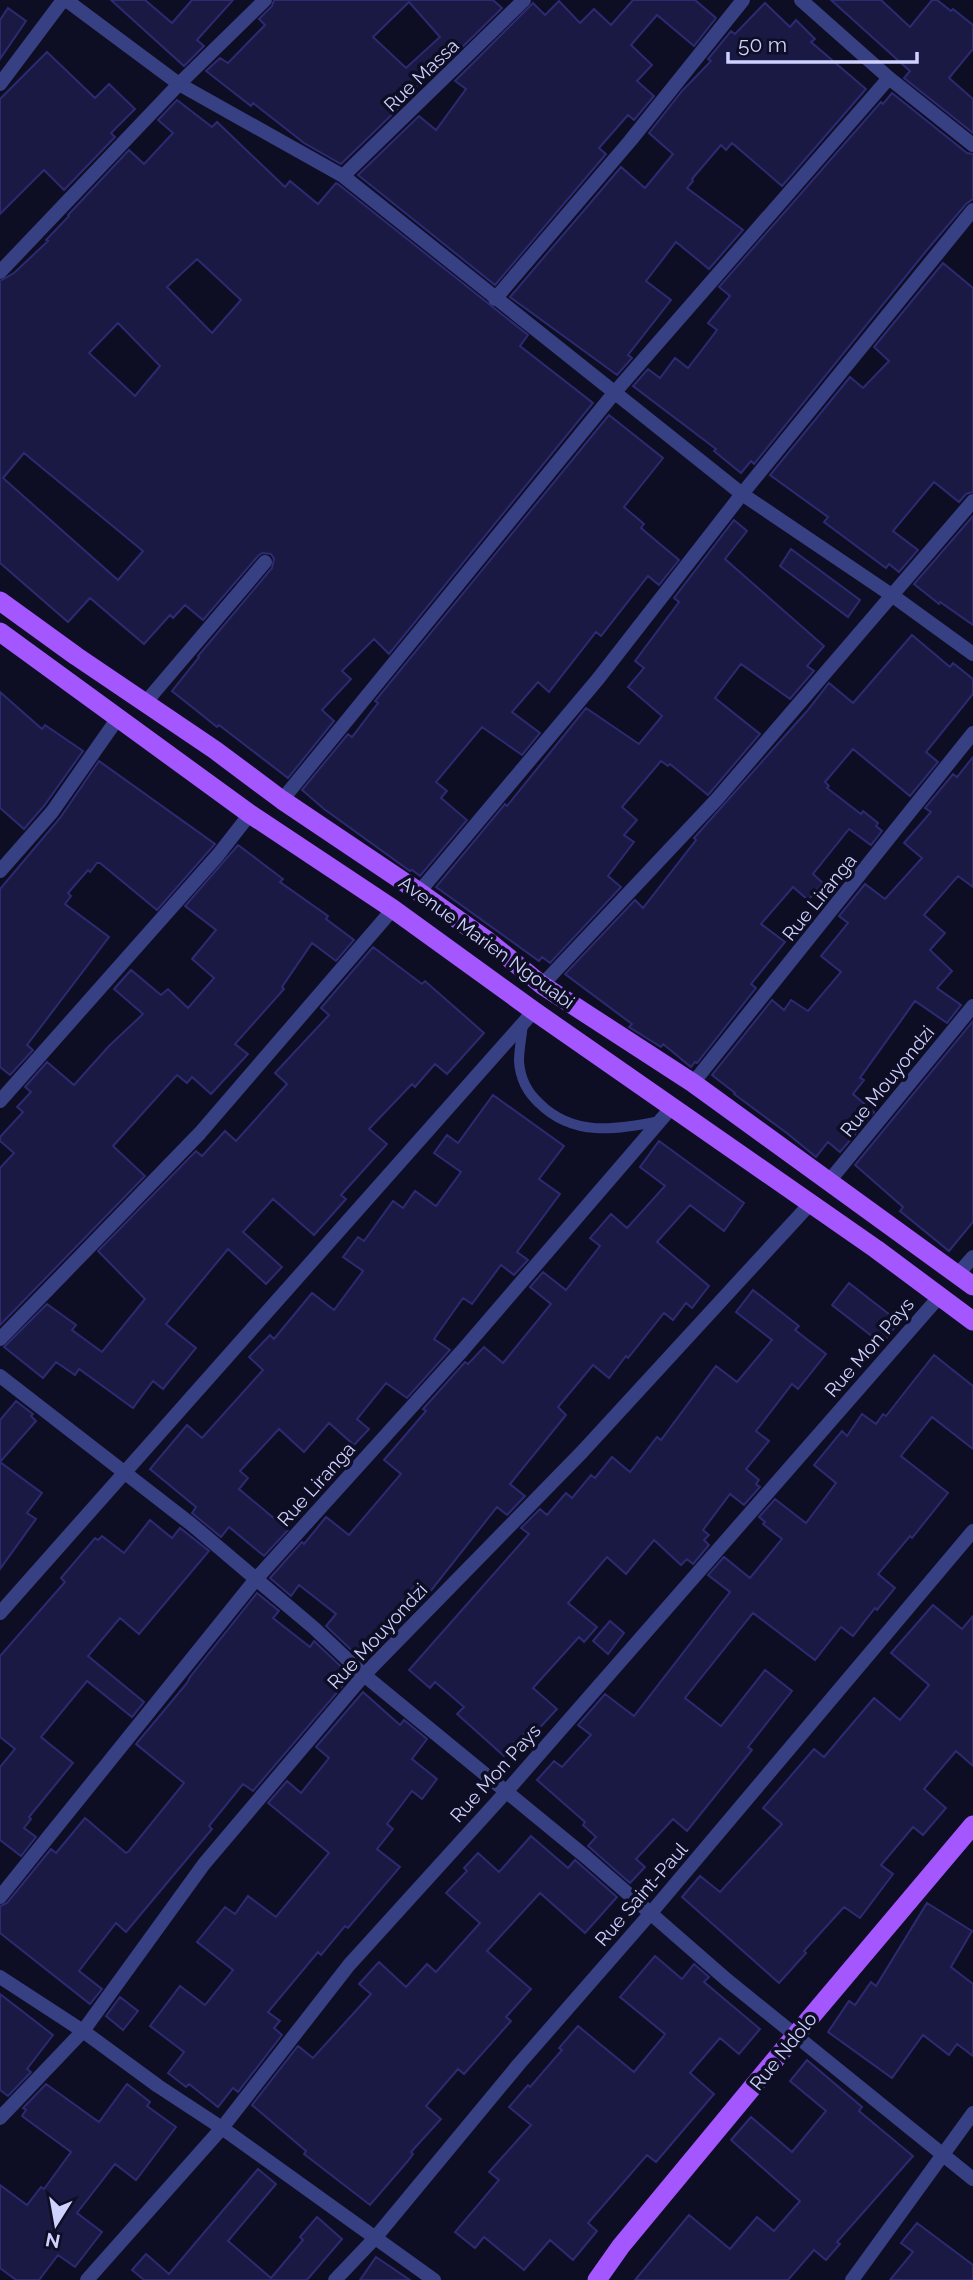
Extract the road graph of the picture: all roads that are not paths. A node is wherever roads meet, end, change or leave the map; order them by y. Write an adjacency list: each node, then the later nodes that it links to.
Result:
1 (65, 0): 7 (street); 8 (street)
2 (265, 0): 8 (street)
3 (524, 0): 10 (street, Rue Massa)
4 (743, 0): 13 (street)
5 (801, 0): 6 (street)
6 (889, 78): 9 (street); 14 (street)
7 (0, 84)
8 (179, 84): 10 (street); 12 (street)
9 (973, 145)
10 (343, 176): 13 (street)
11 (973, 210): 15 (street)
12 (0, 272)
13 (495, 299): 14 (street)
14 (615, 392): 15 (street); 25 (street)
15 (742, 495): 18 (street); 28 (street)
16 (973, 501): 18 (street)
17 (265, 562): 22 (street)
18 (893, 596): 21 (street); 30 (street)
19 (0, 601): 22 (main road, Avenue Marien Ngouabi)
20 (0, 632): 23 (main road)
21 (973, 653)
22 (145, 703): 25 (main road, Avenue Marien Ngouabi)
23 (118, 718): 26 (main road); 27 (street)
24 (973, 733): 33 (street, Rue Liranga)
25 (282, 800): 28 (main road, Avenue Marien Ngouabi)
26 (250, 814): 29 (main road); 34 (street)
27 (0, 871)
28 (419, 892): 30 (main road, Avenue Marien Ngouabi)
29 (393, 909): 32 (main road); 42 (street)
30 (542, 985): 33 (main road, Avenue Marien Ngouabi)
31 (973, 1006): 36 (street, Rue Mouyondzi)
32 (528, 1017): 35 (main road); 35 (lane); 44 (street)
33 (693, 1083): 36 (main road, Avenue Marien Ngouabi)
34 (0, 1101)
35 (666, 1114): 37 (main road); 46 (street, Rue Liranga)
36 (830, 1180): 39 (main road, Avenue Marien Ngouabi)
37 (810, 1204): 40 (main road); 48 (street, Rue Mouyondzi)
38 (973, 1257): 39 (street)
39 (965, 1280)
40 (939, 1297): 41 (main road); 49 (street, Rue Mon Pays)
41 (973, 1321)
42 (0, 1339)
43 (0, 1376): 44 (street)
44 (124, 1473): 46 (street); 47 (street)
45 (973, 1531): 52 (street, Rue Saint-Paul)
46 (256, 1579): 48 (street); 51 (street, Rue Liranga)
47 (0, 1613)
48 (364, 1675): 49 (street); 54 (street, Rue Mouyondzi)
49 (506, 1792): 52 (street); 58 (street, Rue Mon Pays)
50 (973, 1825): 55 (main road, Rue Ndolo)
51 (0, 1897)
52 (650, 1914): 55 (street); 61 (street, Rue Saint-Paul)
53 (0, 1977): 54 (street)
54 (83, 2031): 57 (street, Rue Mouyondzi); 58 (street)
55 (794, 2036): 59 (street); 65 (main road, Rue Ndolo)
56 (973, 2113): 59 (street)
57 (0, 2118)
58 (222, 2128): 61 (street); 62 (street, Rue Mon Pays)
59 (943, 2154): 60 (street); 66 (street)
60 (973, 2179)
61 (375, 2238): 63 (street, Rue Saint-Paul); 64 (street)
62 (87, 2280)
63 (335, 2280)
64 (434, 2280)
65 (597, 2280)
66 (852, 2280)

